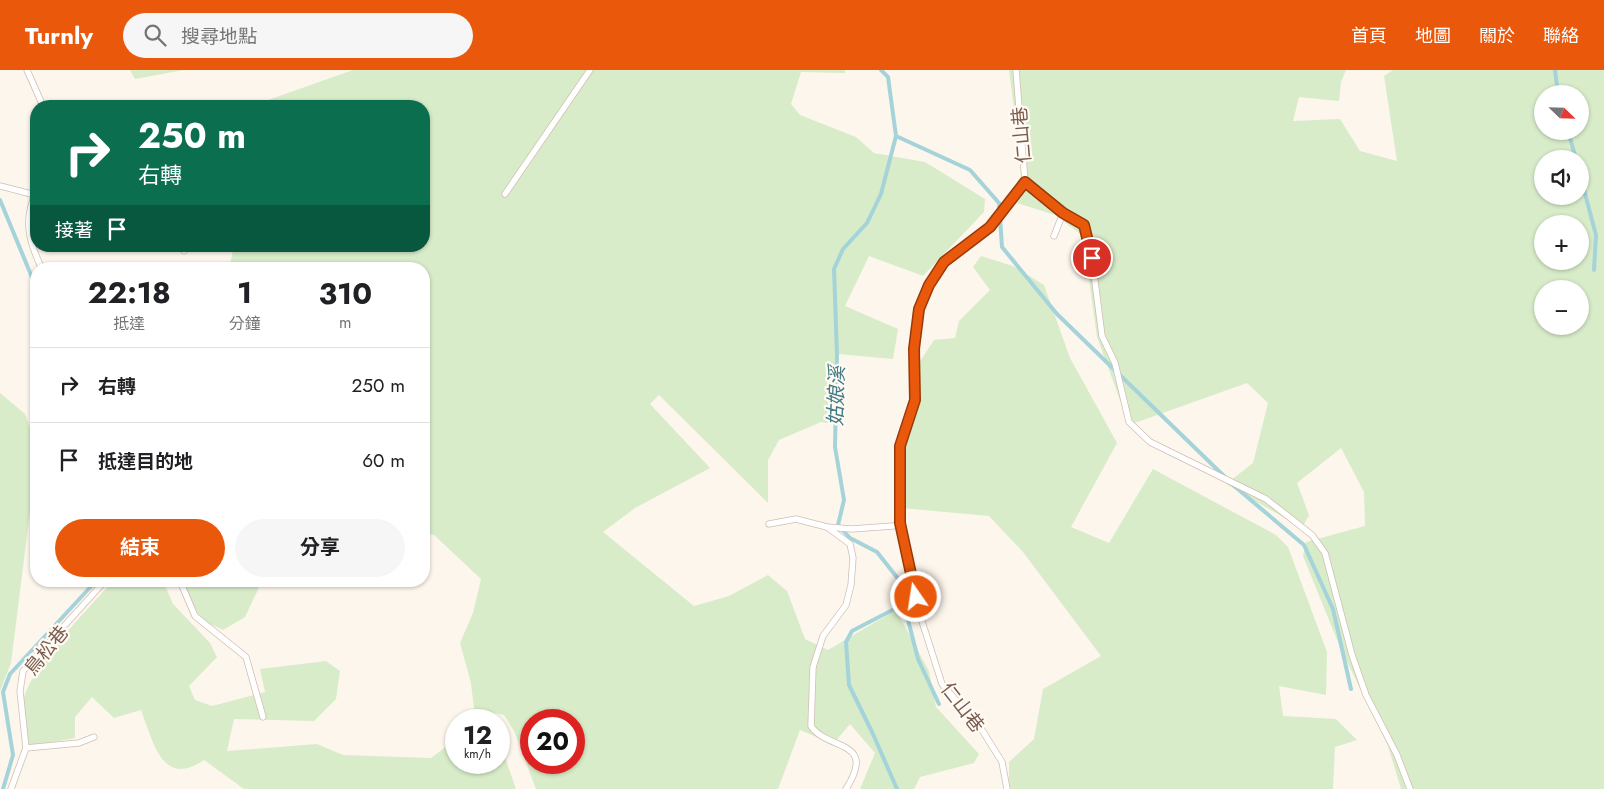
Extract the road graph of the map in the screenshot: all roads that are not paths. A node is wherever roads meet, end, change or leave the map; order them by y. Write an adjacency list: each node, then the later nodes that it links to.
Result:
1 (27, 70): 4 (lane)
2 (590, 70): 8 (lane)
3 (1016, 70): 5 (lane, 仁山巷)
4 (40, 100)
5 (1025, 182): 9 (lane); 13 (lane, 仁山巷)
6 (0, 186): 7 (lane)
7 (30, 192)
8 (505, 194)
9 (1063, 213): 11 (lane); 24 (lane)
10 (30, 214): 12 (lane)
11 (1054, 236)
12 (30, 244)
13 (900, 523): 15 (lane); 23 (lane, 仁山巷)
14 (769, 524): 15 (lane)
15 (827, 527): 22 (lane)
16 (100, 587): 20 (lane, 鳥松巷)
17 (183, 587): 18 (lane)
18 (263, 717)
19 (94, 737): 20 (lane)
20 (26, 748): 21 (lane, 鳥松巷)
21 (11, 789)
22 (846, 789)
23 (1007, 789)
24 (1410, 789)

